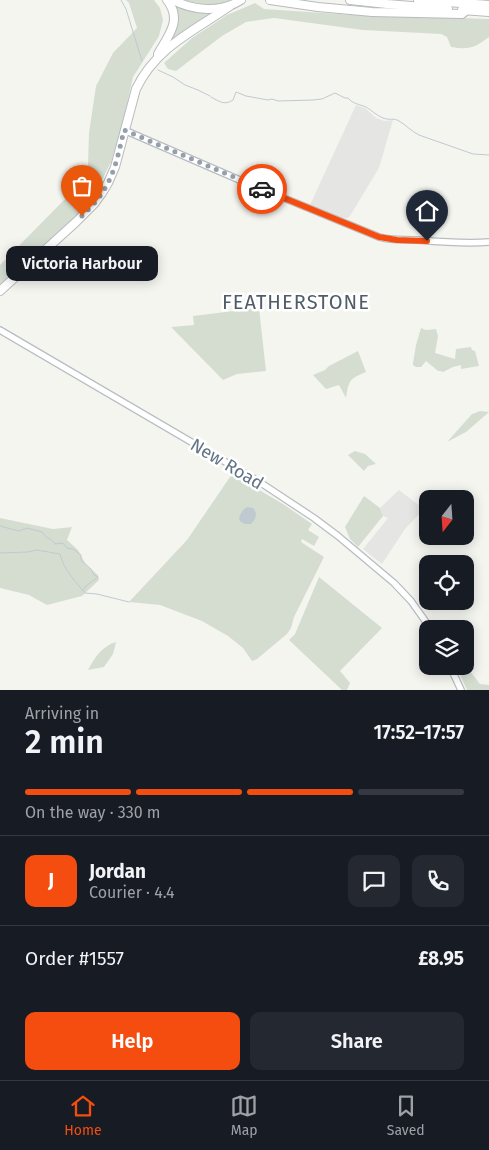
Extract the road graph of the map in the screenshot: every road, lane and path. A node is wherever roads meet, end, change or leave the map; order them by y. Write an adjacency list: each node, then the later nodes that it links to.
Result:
1 (167, 0): 12 (highway)
2 (173, 0): 9 (highway)
3 (242, 0): 9 (highway)
4 (270, 0): 10 (highway)
5 (350, 0): 10 (highway)
6 (418, 0): 8 (highway)
7 (463, 0): 8 (highway)
8 (489, 4)
9 (230, 6): 12 (highway)
10 (466, 10): 11 (highway)
11 (489, 12)
12 (154, 60): 13 (highway)
13 (124, 130): 14 (street); 15 (highway)
14 (489, 242)
15 (0, 291)
16 (0, 330): 17 (street, New Road)
17 (425, 620)
18 (454, 675): 19 (street)
19 (461, 690)

